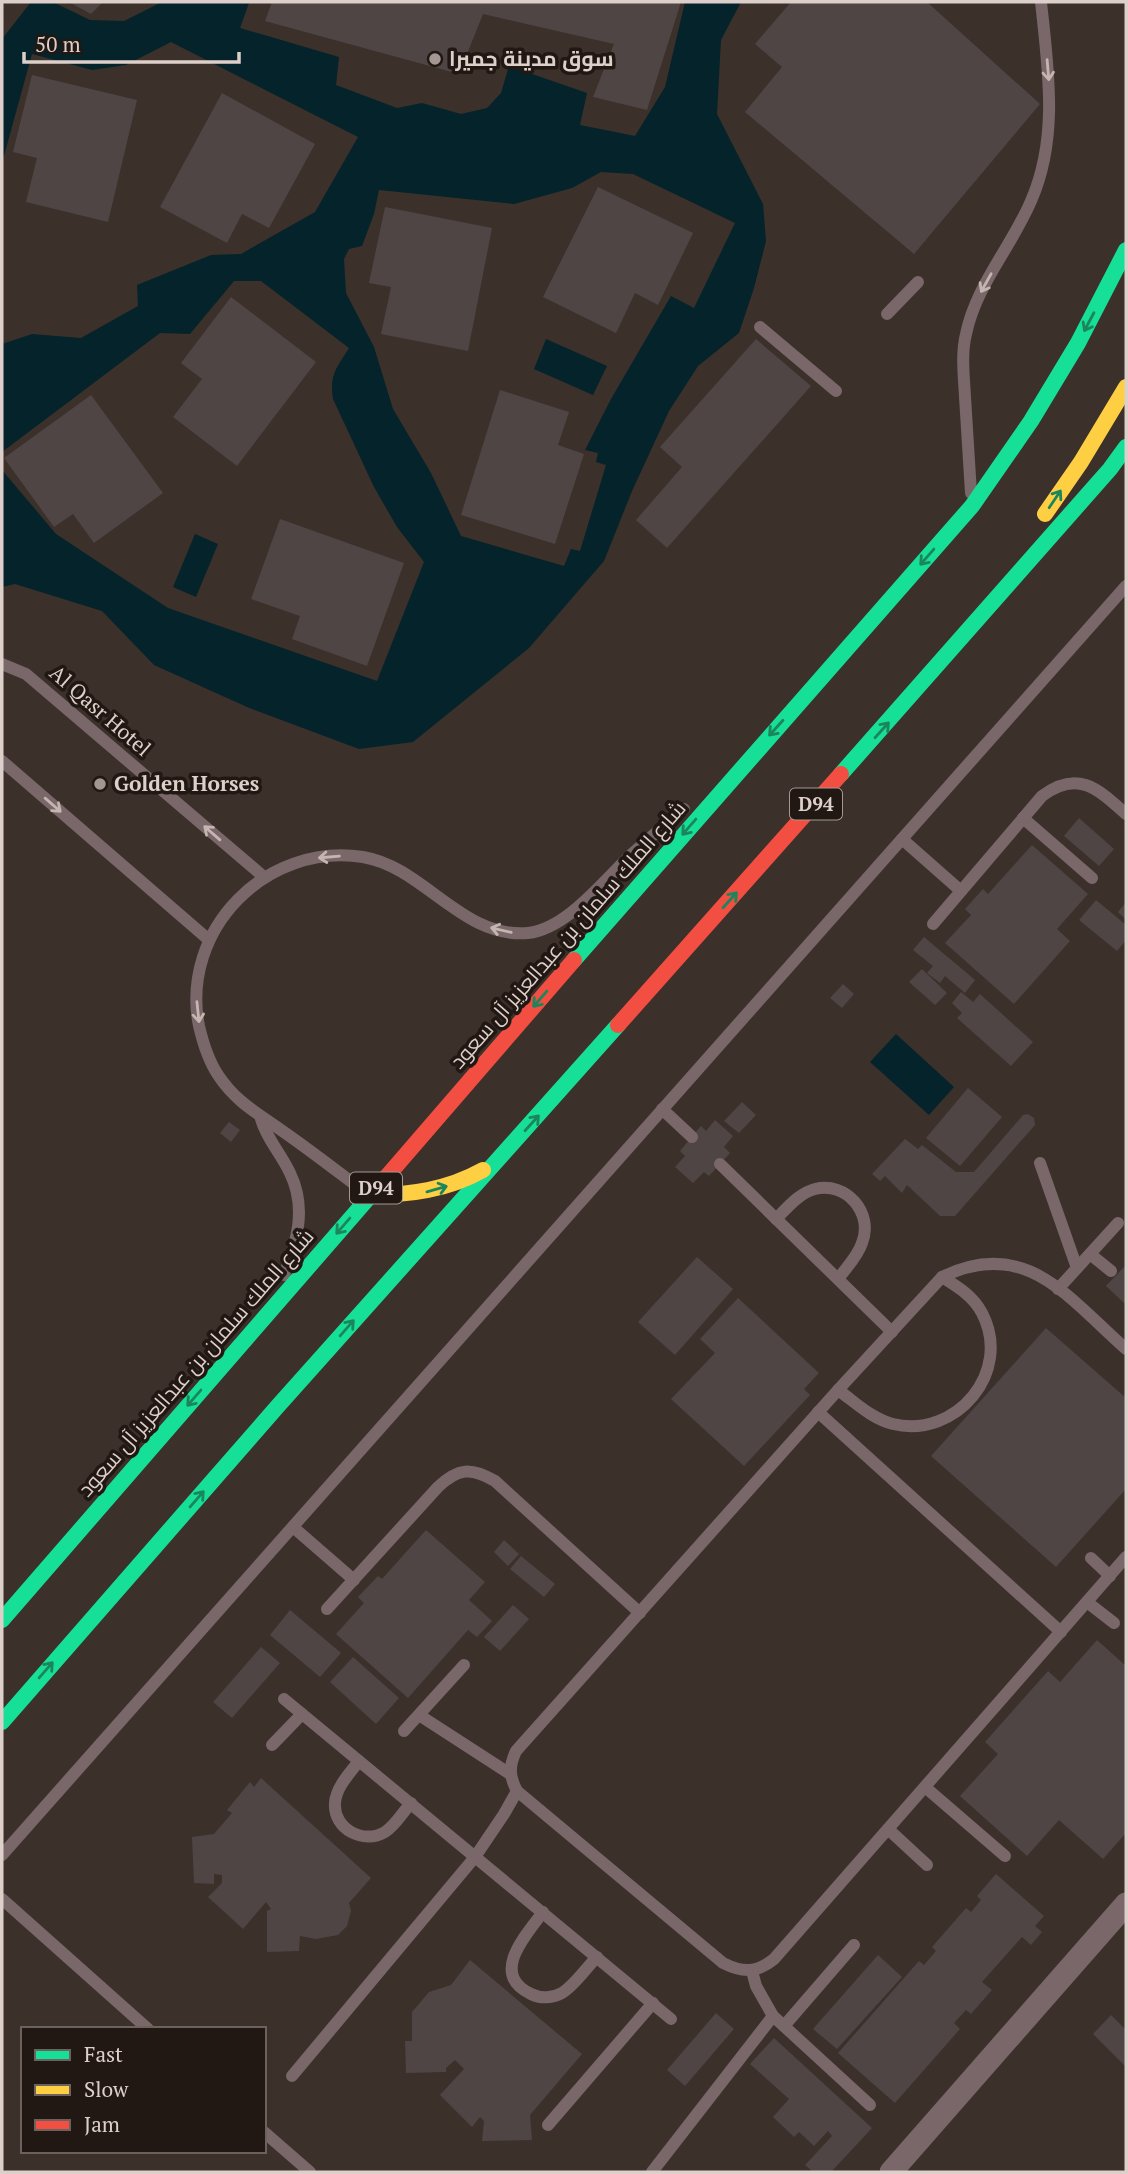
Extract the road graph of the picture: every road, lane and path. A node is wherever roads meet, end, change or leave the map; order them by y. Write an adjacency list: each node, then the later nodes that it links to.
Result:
1 (1041, 2): 11 (lane, one-way to 11)
2 (1126, 241): 3 (main road, شارع الملك سلمان بن عبدالعزيز آل سعود)
3 (1124, 256): 11 (main road, شارع الملك سلمان بن عبدالعزيز آل سعود / D94, one-way to 11)
4 (918, 282): 5 (lane)
5 (887, 314)
6 (760, 327): 8 (lane)
7 (1126, 387): 13 (main road, one-way to 7)
8 (836, 391)
9 (1126, 447): 13 (main road, D94)
10 (1126, 473): 13 (main road)
11 (972, 506): 15 (main road, شارع الملك سلمان بن عبدالعزيز آل سعود / D94, one-way to 15)
12 (1126, 586): 19 (lane)
13 (947, 656): 28 (main road, D94, one-way to 13)
14 (2, 664): 20 (lane, Al Qasr Hotel, one-way to 14)
15 (750, 757): 20 (lane, one-way to 20); 31 (main road, شارع الملك سلمان بن عبدالعزيز آل سعود / D94, one-way to 31)
16 (2, 761): 24 (lane, one-way to 24)
17 (1126, 814): 18 (lane)
18 (1023, 818): 21 (lane); 22 (lane)
19 (902, 839): 22 (lane); 25 (lane)
20 (264, 877): 24 (lane)
21 (1092, 878)
22 (961, 891): 23 (lane)
23 (933, 924)
24 (209, 940): 26 (lane, one-way to 26)
25 (663, 1109): 27 (lane); 45 (lane)
26 (261, 1119): 31 (lane); 40 (lane)
27 (692, 1137)
28 (500, 1159): 31 (main road, one-way to 28); 60 (main road, D94, one-way to 28)
29 (1040, 1163): 35 (lane)
30 (720, 1164): 32 (lane)
31 (370, 1195): 40 (main road, شارع الملك سلمان بن عبدالعزيز آل سعود / D94, one-way to 40)
32 (776, 1219): 38 (lane); 38 (lane)
33 (1118, 1223): 34 (lane)
34 (1090, 1254): 35 (lane); 36 (lane)
35 (1077, 1268): 39 (lane)
36 (1111, 1272)
37 (942, 1277): 39 (lane); 41 (lane); 43 (lane)
38 (838, 1279): 41 (lane)
39 (1058, 1289): 42 (lane)
40 (271, 1310): 53 (main road, شارع الملك سلمان بن عبدالعزيز آل سعود / D94, one-way to 53)
41 (892, 1332): 43 (lane)
42 (1126, 1349)
43 (838, 1390): 44 (lane)
44 (818, 1412): 52 (lane); 55 (lane)
45 (293, 1527): 49 (lane); 69 (lane)
46 (1126, 1557): 48 (lane)
47 (1091, 1558): 48 (lane)
48 (1110, 1576): 50 (lane)
49 (354, 1580): 51 (lane); 52 (lane)
50 (1087, 1602): 54 (lane); 55 (lane)
51 (327, 1609)
52 (640, 1613): 64 (lane)
53 (2, 1620)
54 (1114, 1623)
55 (1061, 1632): 65 (lane)
56 (464, 1665): 59 (lane)
57 (284, 1699): 58 (lane)
58 (302, 1714): 62 (lane); 63 (lane)
59 (419, 1716): 61 (lane); 64 (lane)
60 (2, 1722)
61 (404, 1731)
62 (272, 1745)
63 (359, 1761): 67 (lane); 67 (lane)
64 (510, 1773): 66 (lane)
65 (925, 1787): 68 (lane); 70 (lane)
66 (517, 1791): 71 (lane); 78 (lane)
67 (411, 1804): 71 (lane)
68 (888, 1829): 72 (lane); 78 (lane)
69 (2, 1855)
70 (1005, 1856)
71 (475, 1857): 75 (lane); 84 (lane)
72 (927, 1865)
73 (2, 1899): 83 (lane)
74 (1126, 1905): 90 (street)
75 (542, 1912): 77 (lane); 77 (lane)
76 (854, 1945): 82 (lane)
77 (597, 1957): 79 (lane)
78 (752, 1971): 80 (lane)
79 (653, 2003): 81 (lane); 86 (lane)
80 (773, 2016): 82 (lane); 89 (lane)
81 (671, 2019)
82 (784, 2026): 85 (lane)
83 (146, 2027)
84 (292, 2076)
85 (870, 2105)
86 (548, 2125)
87 (266, 2134): 88 (lane)
88 (310, 2172)
89 (652, 2172)
90 (891, 2172)

